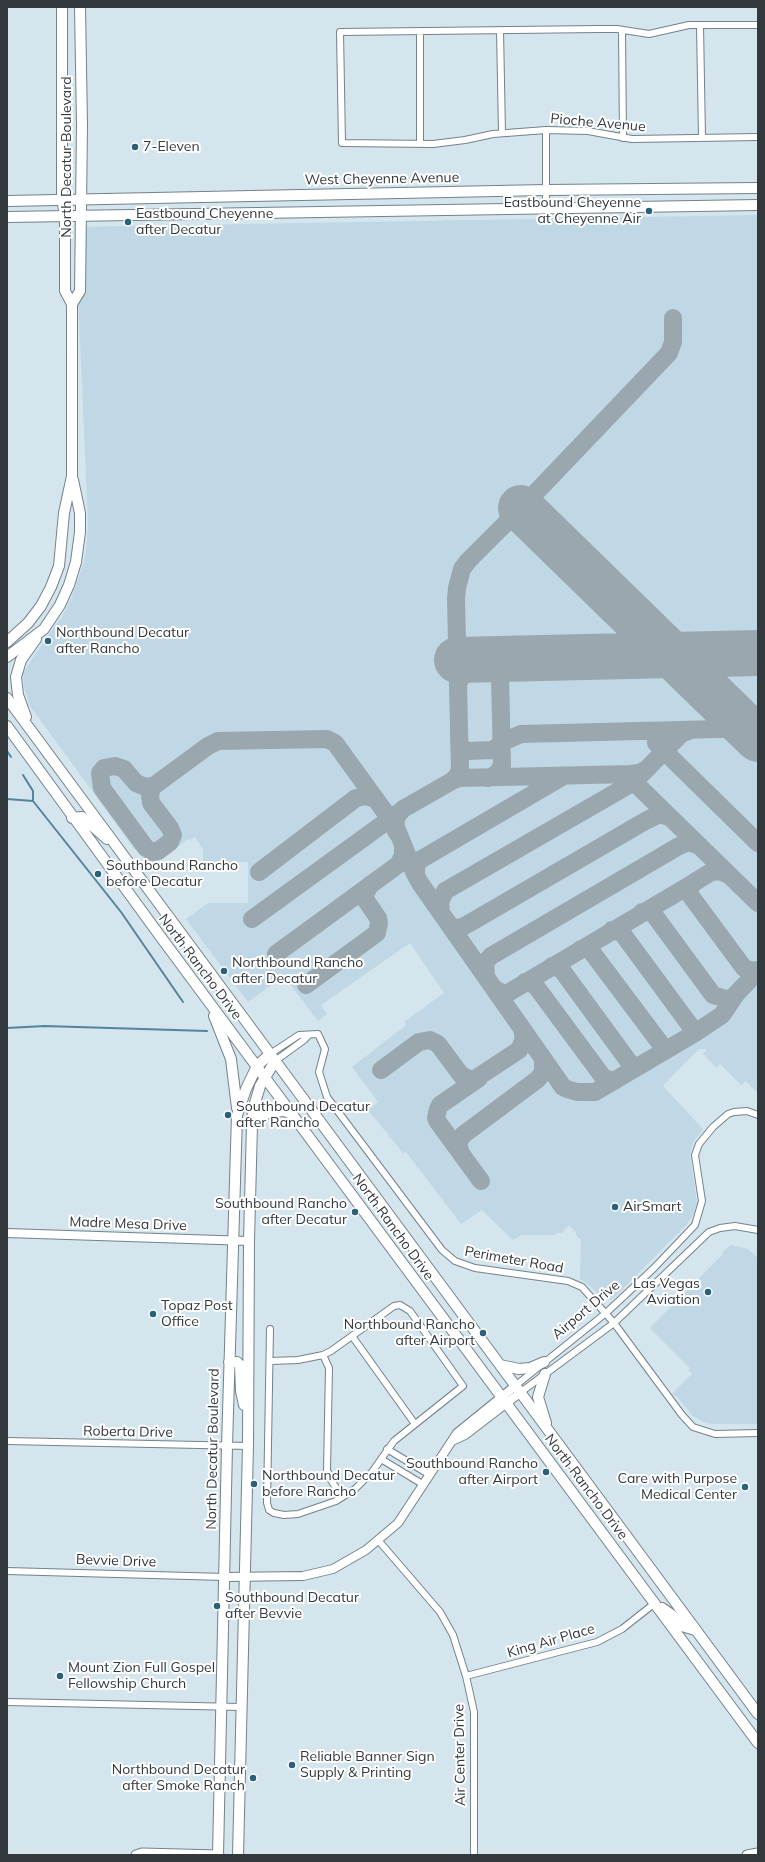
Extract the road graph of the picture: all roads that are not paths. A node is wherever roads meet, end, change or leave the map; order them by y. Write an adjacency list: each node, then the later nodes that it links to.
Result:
1 (62, 7): 18 (main road, North Decatur Boulevard)
2 (80, 7): 17 (main road, North Decatur Boulevard)
3 (700, 25): 4 (street); 6 (street); 12 (street)
4 (758, 25)
5 (500, 30): 6 (street); 7 (street); 9 (street)
6 (622, 30): 11 (street)
7 (420, 31): 13 (street); 13 (street, Pioche Avenue)
8 (546, 130): 9 (street, Pioche Avenue); 11 (street, Pioche Avenue); 16 (street)
9 (502, 133): 13 (street, Pioche Avenue)
10 (758, 137): 12 (street, Pioche Avenue)
11 (623, 138): 12 (street, Pioche Avenue)
12 (702, 138)
13 (420, 144)
14 (729, 188): 15 (main road, West Cheyenne Avenue); 16 (main road, West Cheyenne Avenue); 20 (main road)
15 (758, 188)
16 (546, 190): 17 (main road, West Cheyenne Avenue); 22 (street)
17 (82, 198): 18 (main road, West Cheyenne Avenue); 24 (main road, North Decatur Boulevard)
18 (62, 199): 19 (main road, West Cheyenne Avenue); 23 (main road, North Decatur Boulevard)
19 (7, 201)
20 (729, 205): 21 (main road); 22 (main road)
21 (758, 205)
22 (546, 208): 24 (main road)
23 (65, 215): 24 (main road); 25 (main road); 26 (main road, North Decatur Boulevard)
24 (80, 215): 26 (main road, North Decatur Boulevard)
25 (7, 217)
26 (72, 304): 27 (main road, North Decatur Boulevard)
27 (72, 476): 28 (main road, North Decatur Boulevard); 29 (main road, North Decatur Boulevard)
28 (44, 629): 30 (main road, North Decatur Boulevard); 33 (main road)
29 (8, 641)
30 (7, 657)
31 (7, 698): 33 (main road, North Rancho Drive)
32 (7, 726): 34 (main road, North Rancho Drive)
33 (36, 735): 35 (main road, North Rancho Drive)
34 (72, 818): 35 (main road); 36 (main road, North Rancho Drive)
35 (119, 850): 37 (main road, North Rancho Drive)
36 (208, 1001): 38 (main road, North Rancho Drive); 40 (main road)
37 (272, 1058): 38 (main road, North Decatur Boulevard); 39 (main road); 48 (street, Perimeter Road); 56 (main road, North Rancho Drive)
38 (257, 1066): 39 (main road, North Rancho Drive); 40 (main road, North Decatur Boulevard)
39 (264, 1076): 42 (main road, North Rancho Drive); 43 (main road)
40 (237, 1115): 46 (main road, North Decatur Boulevard)
41 (758, 1115): 48 (street, Airport Drive)
42 (293, 1116): 43 (main road); 59 (main road, North Rancho Drive)
43 (252, 1124): 47 (main road)
44 (758, 1230): 49 (street, Airport Drive)
45 (7, 1233): 46 (street, Madre Mesa Drive)
46 (234, 1241): 47 (street, Madre Mesa Drive); 53 (main road, North Decatur Boulevard)
47 (249, 1242): 60 (main road)
48 (606, 1313): 49 (street, Perimeter Road); 55 (street, Airport Drive)
49 (614, 1323): 57 (street, Airport Drive); 63 (street, Perimeter Road)
50 (270, 1329): 54 (street)
51 (352, 1336): 52 (street); 61 (street); 61 (street)
52 (323, 1355): 54 (street); 71 (street)
53 (229, 1362): 60 (main road); 65 (main road, North Decatur Boulevard)
54 (271, 1362): 71 (street)
55 (544, 1362): 56 (main road); 58 (street, Airport Drive)
56 (500, 1364): 58 (main road, North Rancho Drive)
57 (545, 1374): 58 (street, Airport Drive); 62 (main road)
58 (518, 1389): 59 (street); 62 (main road, North Rancho Drive)
59 (503, 1400): 69 (street); 76 (main road, North Rancho Drive)
60 (248, 1419): 66 (main road)
61 (415, 1424): 67 (street)
62 (547, 1429): 77 (main road, North Rancho Drive)
63 (758, 1433)
64 (7, 1441): 65 (street, Roberta Drive)
65 (227, 1446): 66 (street, Roberta Drive); 74 (main road, North Decatur Boulevard)
66 (248, 1446): 75 (main road)
67 (387, 1449): 68 (street); 69 (street)
68 (381, 1459): 70 (street); 71 (street)
69 (430, 1475): 70 (street)
70 (424, 1485): 72 (street)
71 (342, 1498)
72 (378, 1540): 75 (street); 78 (street, Air Center Drive)
73 (7, 1571): 74 (street, Bevvie Drive)
74 (225, 1577): 75 (street); 80 (main road, North Decatur Boulevard)
75 (244, 1577): 81 (main road)
76 (655, 1603): 77 (main road); 78 (street, King Air Place); 83 (main road, North Rancho Drive)
77 (695, 1630): 82 (main road, North Rancho Drive)
78 (466, 1676): 88 (street, Air Center Drive)
79 (7, 1702): 80 (street)
80 (221, 1707): 81 (street); 86 (main road, North Decatur Boulevard)
81 (241, 1707): 87 (main road)
82 (758, 1714)
83 (758, 1743)
84 (758, 1853): 89 (main road)
85 (136, 1855): 86 (main road)
86 (219, 1855)
87 (238, 1855)
88 (474, 1855)
89 (747, 1855)

